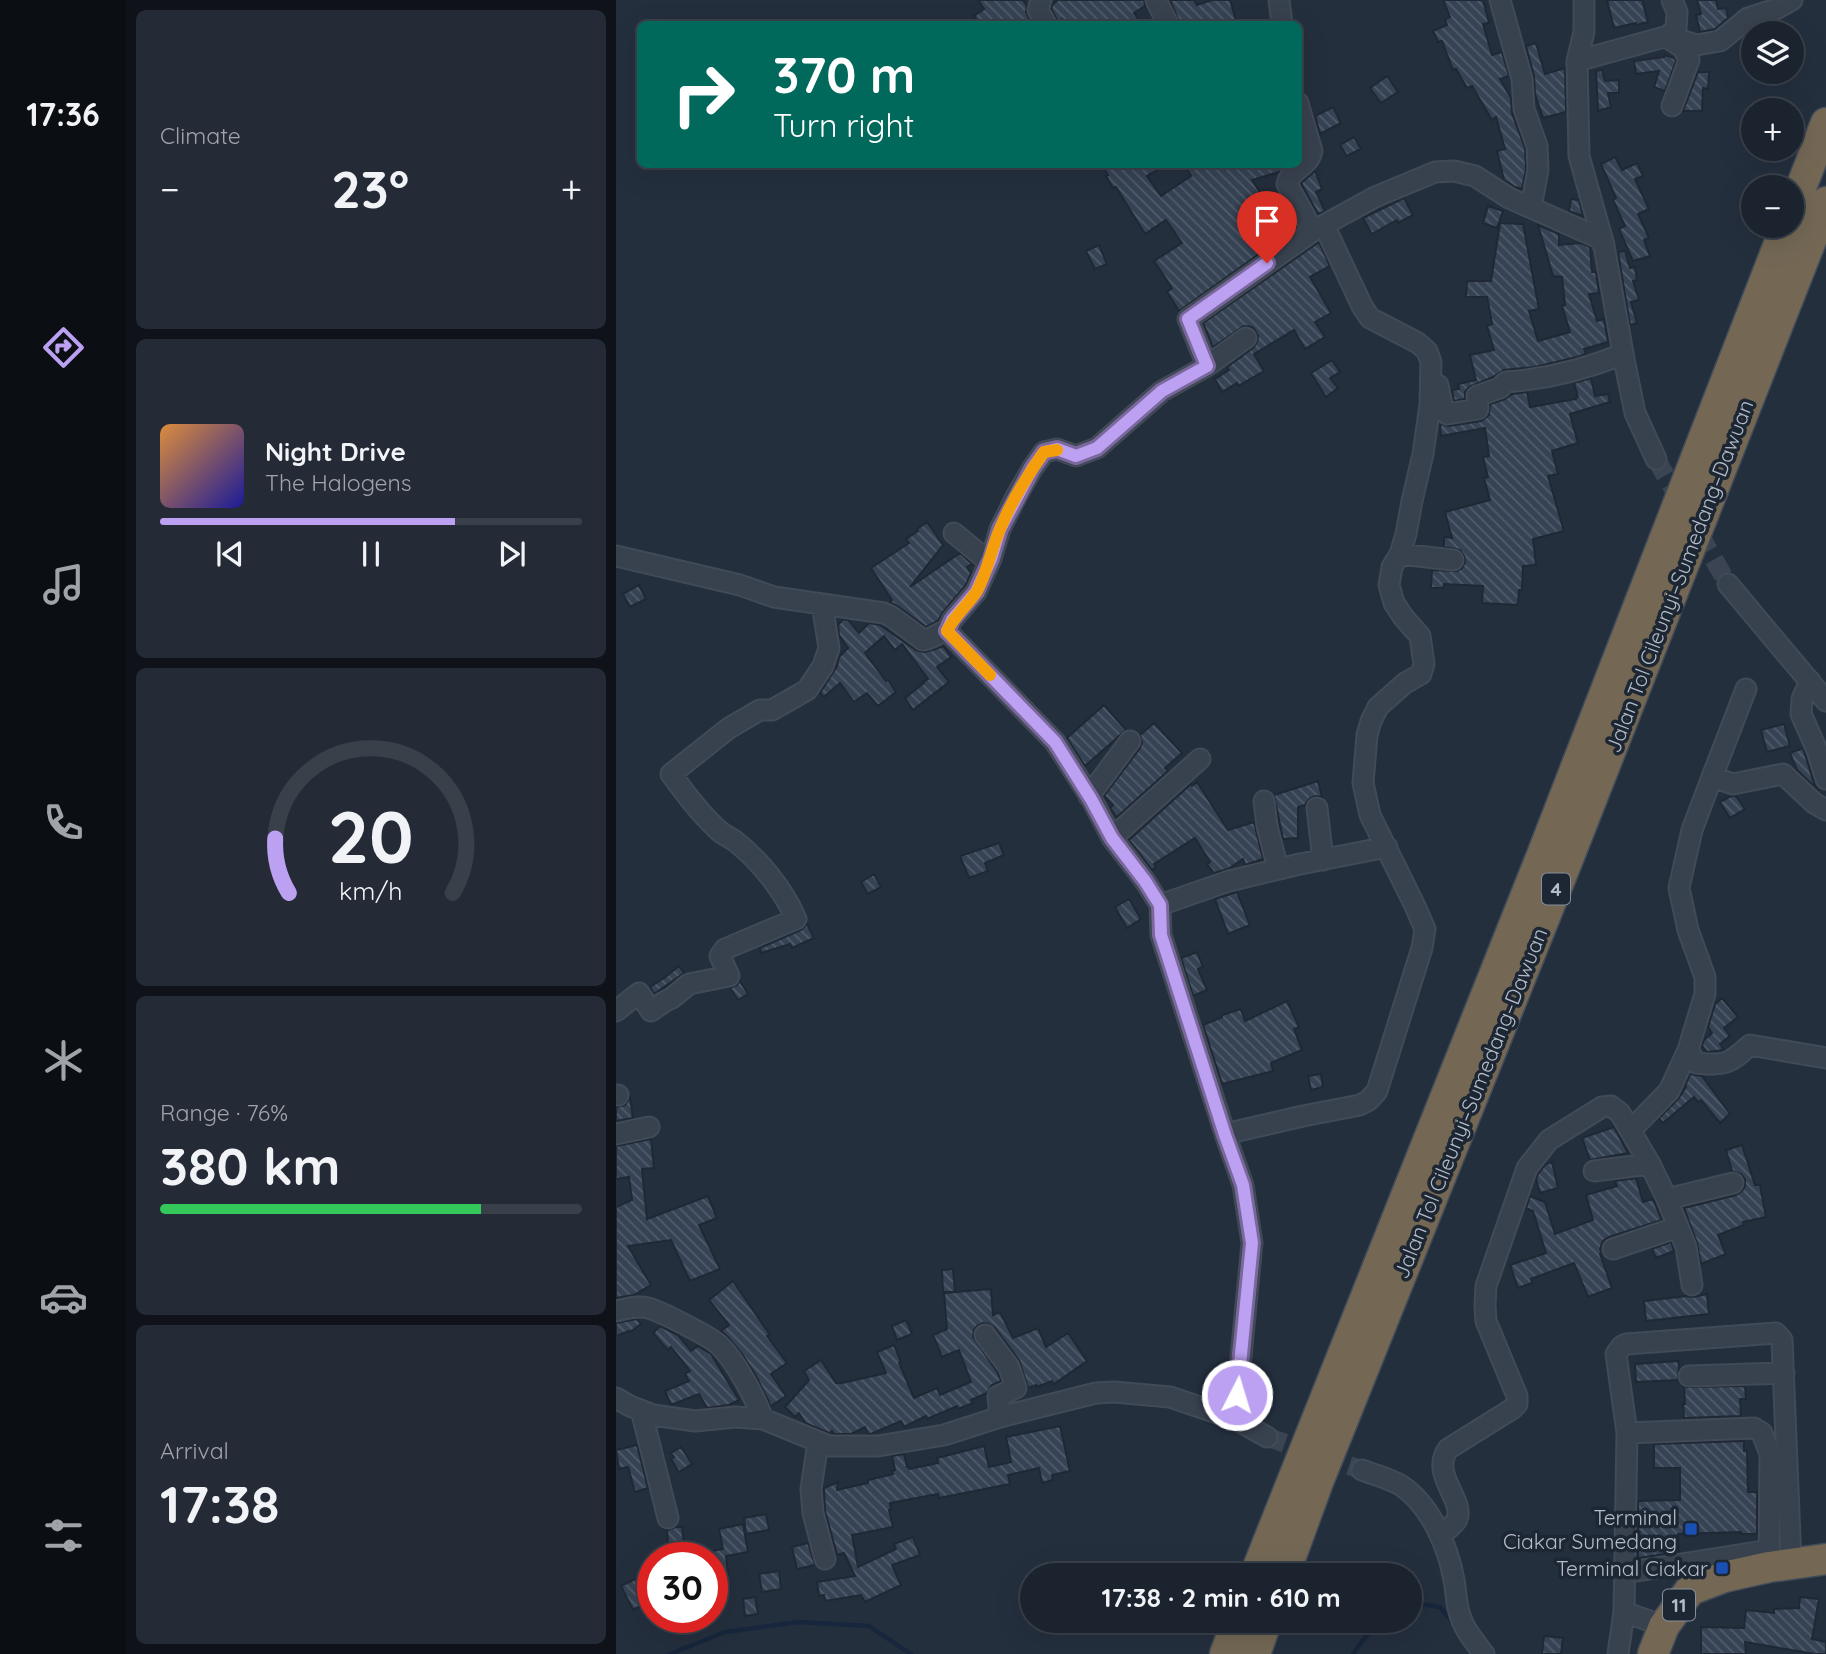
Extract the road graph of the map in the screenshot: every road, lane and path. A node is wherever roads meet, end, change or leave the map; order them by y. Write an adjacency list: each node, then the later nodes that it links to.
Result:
1 (1041, 0): 8 (street)
2 (1156, 0): 9 (street)
3 (1279, 0): 10 (street)
4 (1500, 0): 20 (street)
5 (1584, 0): 12 (street)
6 (1672, 0): 11 (street)
7 (1792, 0): 11 (street)
8 (1044, 21)
9 (1166, 21)
10 (1282, 21)
11 (1668, 36): 12 (street); 13 (street)
12 (1577, 61): 23 (street)
13 (1672, 106)
14 (1302, 117): 17 (street)
15 (1826, 123): 18 (highway)
16 (1301, 168): 21 (street)
17 (1302, 168)
18 (1804, 180)
19 (1826, 202): 86 (highway, Jalan Tol Cileunyi–Sumedang–Dawuan / 4)
20 (1531, 207): 21 (street); 23 (street)
21 (1318, 228): 26 (street); 27 (street)
22 (1781, 238): 85 (highway, Jalan Tol Cileunyi–Sumedang–Dawuan / 4)
23 (1604, 246): 25 (street)
24 (1246, 338): 26 (street)
25 (1623, 355): 27 (street); 28 (street)
26 (1207, 366): 32 (street)
27 (1431, 378): 30 (street)
28 (1656, 459)
29 (954, 533): 32 (street)
30 (1400, 554): 33 (street); 49 (street)
31 (616, 556): 35 (street)
32 (991, 559): 36 (street)
33 (1453, 560)
34 (1728, 584): 37 (street)
35 (821, 604): 36 (street); 53 (street)
36 (947, 631): 44 (street)
37 (1810, 681): 39 (street); 43 (street)
38 (1746, 689): 42 (street)
39 (1826, 701)
40 (1130, 741): 44 (street)
41 (1200, 759): 48 (street)
42 (1712, 777): 47 (street); 54 (street)
43 (1826, 779)
44 (1089, 796): 48 (street)
45 (1264, 801): 51 (street)
46 (1317, 808): 50 (street)
47 (1826, 810)
48 (1112, 838): 52 (street)
49 (1387, 847): 50 (street); 59 (street)
50 (1323, 860): 51 (street)
51 (1278, 869): 52 (street)
52 (1160, 905): 59 (street)
53 (616, 1011)
54 (1688, 1050): 55 (street); 57 (street)
55 (1826, 1058)
56 (649, 1127): 58 (street)
57 (1630, 1130): 60 (street); 81 (street)
58 (616, 1134)
59 (1225, 1135): 75 (street)
60 (1650, 1164): 61 (street); 63 (street)
61 (1594, 1171)
62 (1733, 1183): 63 (street)
63 (1667, 1199): 64 (street)
64 (1678, 1227): 65 (street); 66 (street)
65 (1613, 1249)
66 (1692, 1285)
67 (616, 1311): 74 (street)
68 (985, 1335): 73 (street)
69 (1784, 1373): 70 (street); 76 (street); 84 (street)
70 (1689, 1376)
71 (616, 1398): 72 (street)
72 (641, 1410): 74 (street); 80 (street)
73 (1000, 1417): 75 (street); 78 (street)
74 (763, 1419): 78 (street)
75 (1235, 1419): 77 (street)
76 (1627, 1433): 84 (street); 87 (street)
77 (1267, 1437)
78 (818, 1442): 82 (street)
79 (1362, 1470): 81 (street)
80 (668, 1518)
81 (1440, 1535): 94 (street)
82 (825, 1559)
83 (1826, 1559): 84 (highway, 11)
84 (1777, 1560): 87 (street); 89 (highway, 11)
85 (1260, 1563)
86 (1288, 1563)
87 (1624, 1573): 88 (street)
88 (1624, 1612): 89 (street); 95 (street)
89 (1664, 1626): 96 (highway, 11)
90 (1233, 1633): 92 (highway)
91 (1262, 1633): 93 (highway)
92 (1225, 1654)
93 (1255, 1654)
94 (1484, 1654)
95 (1618, 1654)
96 (1653, 1654)

